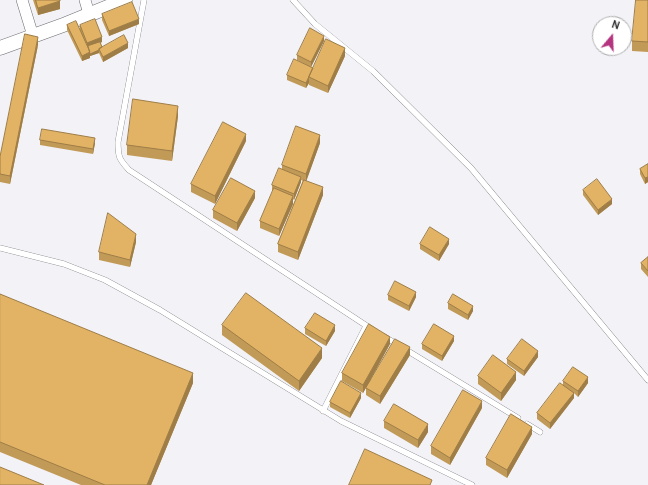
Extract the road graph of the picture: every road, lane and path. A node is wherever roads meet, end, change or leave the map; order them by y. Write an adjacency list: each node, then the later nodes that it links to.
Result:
1 (22, 0): 7 (street)
2 (85, 0): 6 (street)
3 (125, 0): 6 (street)
4 (144, 0): 10 (lane)
5 (292, 0): 11 (lane)
6 (89, 14): 7 (street)
7 (32, 36): 8 (street)
8 (0, 48)
9 (0, 248): 12 (lane)
10 (366, 326): 12 (lane); 13 (lane)
11 (648, 380)
12 (323, 410): 14 (lane)
13 (540, 432)
14 (472, 485)

